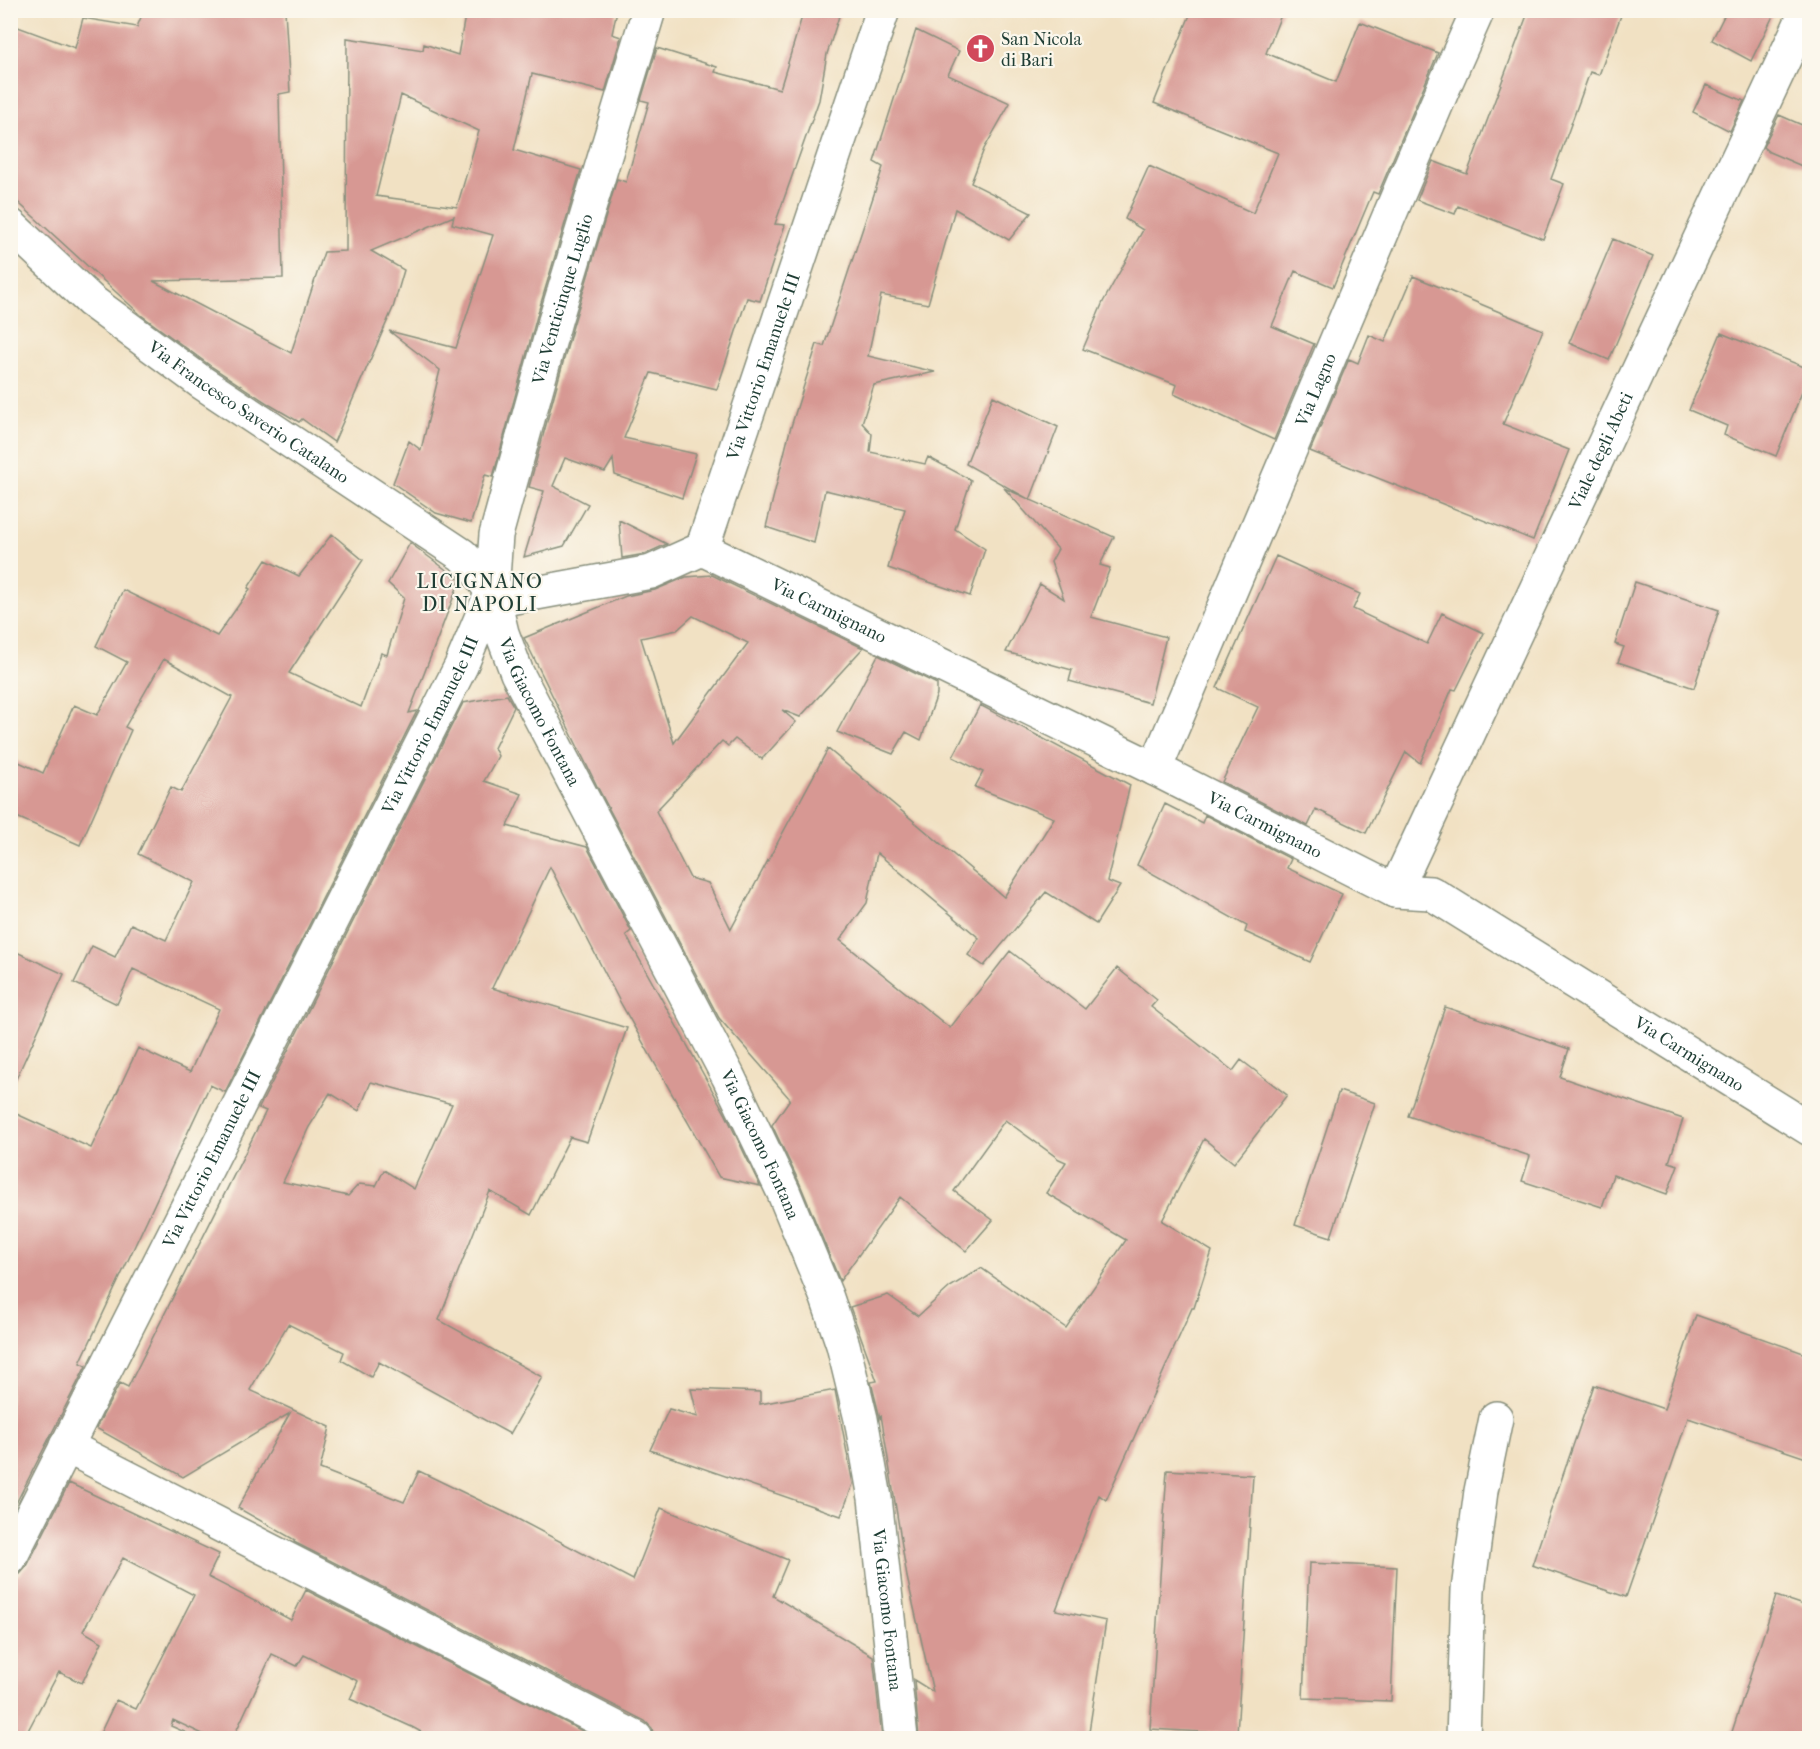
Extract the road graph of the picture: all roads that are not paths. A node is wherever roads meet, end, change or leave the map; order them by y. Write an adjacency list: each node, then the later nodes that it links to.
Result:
1 (648, 10): 7 (street, Via Venticinque Luglio)
2 (883, 10): 6 (street, Via Vittorio Emanuele III)
3 (1478, 10): 8 (street, Via Lagno)
4 (1807, 10): 9 (street, Viale degli Abeti)
5 (10, 225): 7 (street, Via Francesco Saverio Catalano)
6 (702, 549): 7 (street); 8 (street, Via Carmignano)
7 (492, 592): 12 (street, Via Vittorio Emanuele III); 15 (street, Via Giacomo Fontana)
8 (1155, 769): 9 (street, Via Carmignano)
9 (1395, 891): 10 (street, Via Carmignano)
10 (1809, 1129)
11 (1496, 1418): 16 (street)
12 (66, 1446): 13 (street, Via Vittorio Emanuele III); 14 (street)
13 (10, 1558)
14 (636, 1738)
15 (901, 1738)
16 (1463, 1738)

